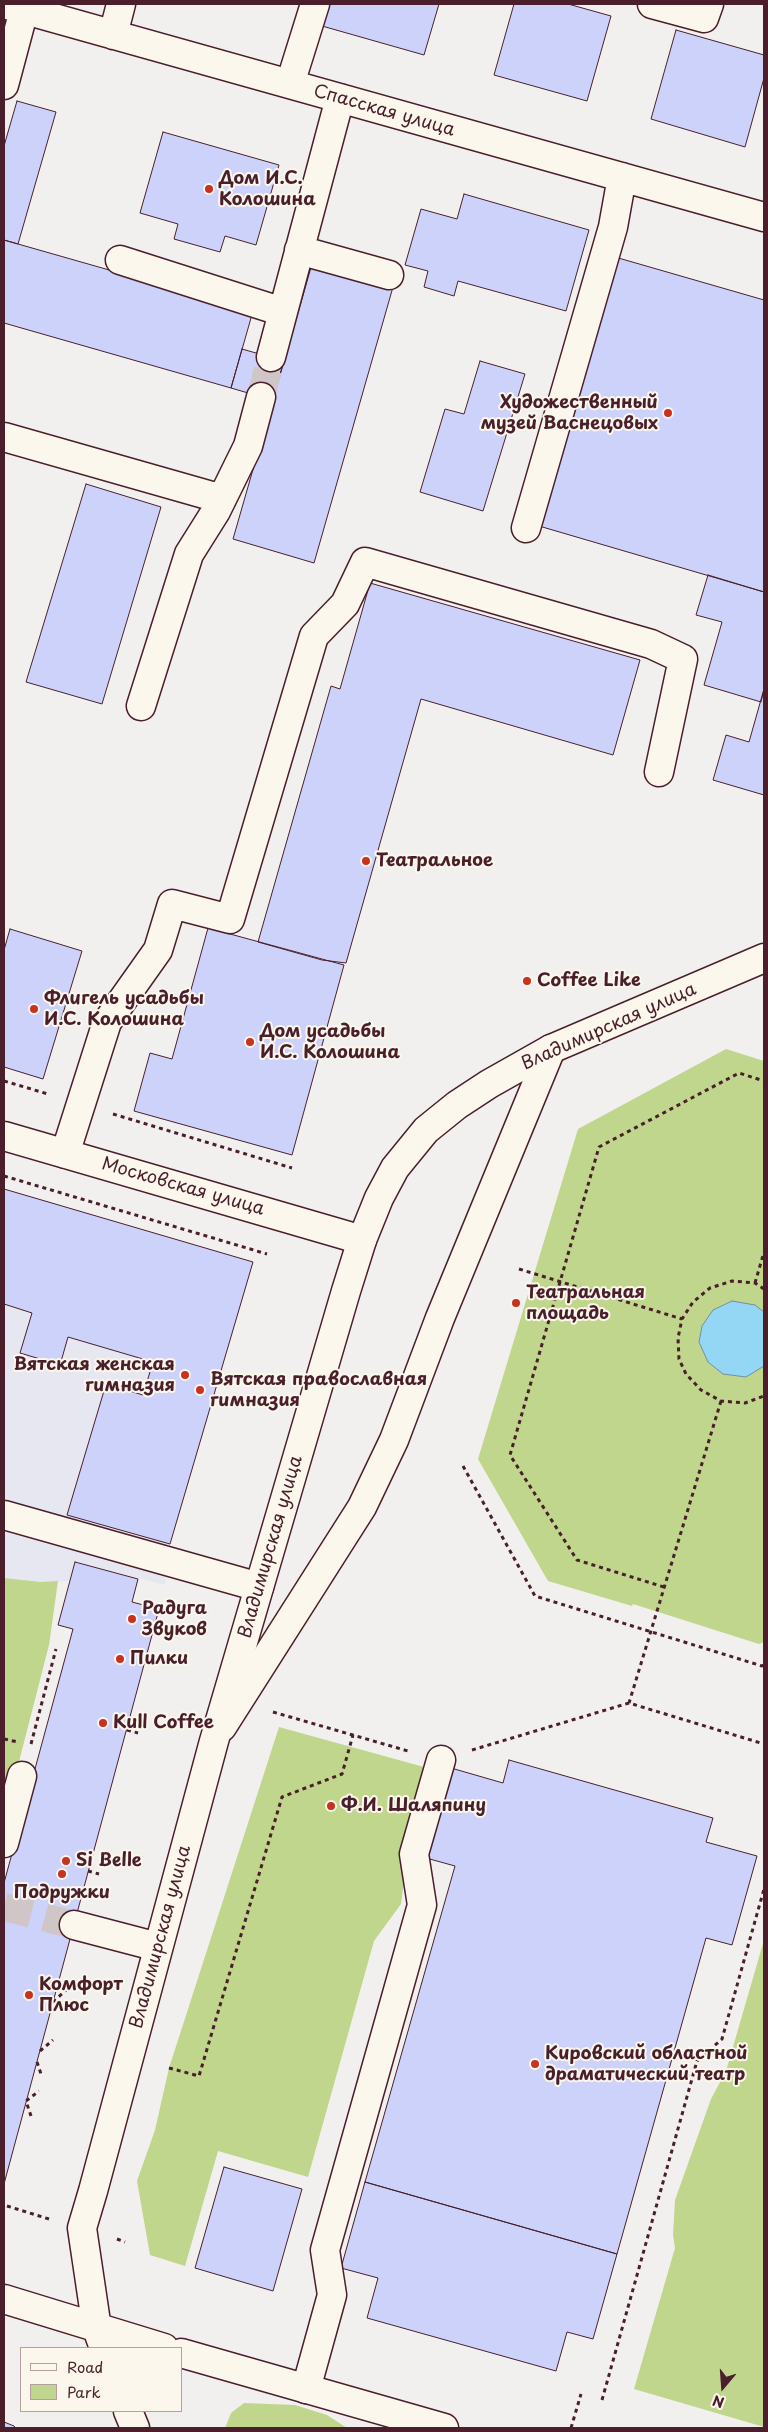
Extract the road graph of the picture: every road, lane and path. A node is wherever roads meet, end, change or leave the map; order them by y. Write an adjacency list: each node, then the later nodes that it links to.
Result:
1 (121, 4): 6 (main road)
2 (315, 4): 7 (main road)
3 (652, 4): 4 (main road)
4 (709, 4)
5 (14, 7): 6 (main road, Спасская улица); 8 (main road)
6 (113, 35): 7 (main road, Спасская улица)
7 (290, 84): 9 (main road, Спасская улица)
8 (4, 85)
9 (340, 98): 10 (main road, Спасская улица); 12 (main road)
10 (622, 177): 11 (main road, Спасская улица); 20 (main road)
11 (764, 217)
12 (299, 250): 14 (main road); 15 (main road)
13 (120, 260): 15 (main road)
14 (389, 276)
15 (283, 312): 16 (main road)
16 (271, 357)
17 (261, 397): 19 (main road)
18 (4, 437): 19 (main road)
19 (222, 499): 21 (main road)
20 (526, 528)
21 (141, 706)
22 (659, 772): 27 (main road)
23 (764, 958): 24 (main road, Владимирская улица)
24 (551, 1049): 32 (main road, Владимирская улица); 55 (main road)
25 (4, 1081): 27 (path)
26 (764, 1081): 36 (path)
27 (80, 1104): 29 (main road); 30 (path)
28 (4, 1136): 29 (main road, Московская улица)
29 (65, 1154): 32 (main road, Московская улица)
30 (292, 1168)
31 (4, 1176): 34 (path)
32 (362, 1240): 44 (main road, Владимирская улица)
33 (764, 1252): 37 (path)
34 (267, 1254)
35 (519, 1269): 36 (path)
36 (559, 1282): 39 (path); 45 (path)
37 (755, 1284): 38 (path); 39 (path)
38 (764, 1289)
39 (682, 1319): 41 (path)
40 (764, 1396): 41 (path)
41 (721, 1401): 45 (path)
42 (463, 1466): 46 (path)
43 (4, 1515): 44 (main road)
44 (259, 1587): 55 (main road, Владимирская улица)
45 (664, 1587): 46 (path)
46 (651, 1631): 48 (path); 50 (path)
47 (56, 1649): 58 (path)
48 (763, 1665): 49 (path)
49 (764, 1672)
50 (630, 1703): 56 (path); 57 (path)
51 (272, 1712): 54 (path)
52 (127, 1730): 53 (path)
53 (138, 1733)
54 (353, 1735): 57 (path); 70 (path)
55 (214, 1741): 64 (main road, Владимирская улица)
56 (764, 1744)
57 (441, 1760): 78 (main road)
58 (22, 1776): 59 (main road)
59 (4, 1843)
60 (88, 1871): 61 (path)
61 (99, 1874)
62 (764, 1889): 80 (path)
63 (74, 1925): 64 (main road)
64 (158, 1947): 75 (main road, Владимирская улица)
65 (66, 1990): 66 (path)
66 (53, 2002)
67 (53, 2040): 68 (path)
68 (40, 2051)
69 (37, 2062): 71 (path)
70 (169, 2068)
71 (42, 2077)
72 (39, 2091): 73 (path)
73 (32, 2116)
74 (4, 2299): 75 (main road)
75 (101, 2339): 76 (main road)
76 (157, 2347)
77 (182, 2353): 78 (main road)
78 (306, 2390): 83 (main road)
79 (581, 2394): 84 (path)
80 (602, 2400)
81 (128, 2412): 82 (main road)
82 (135, 2428)
83 (444, 2428)
84 (571, 2428)

